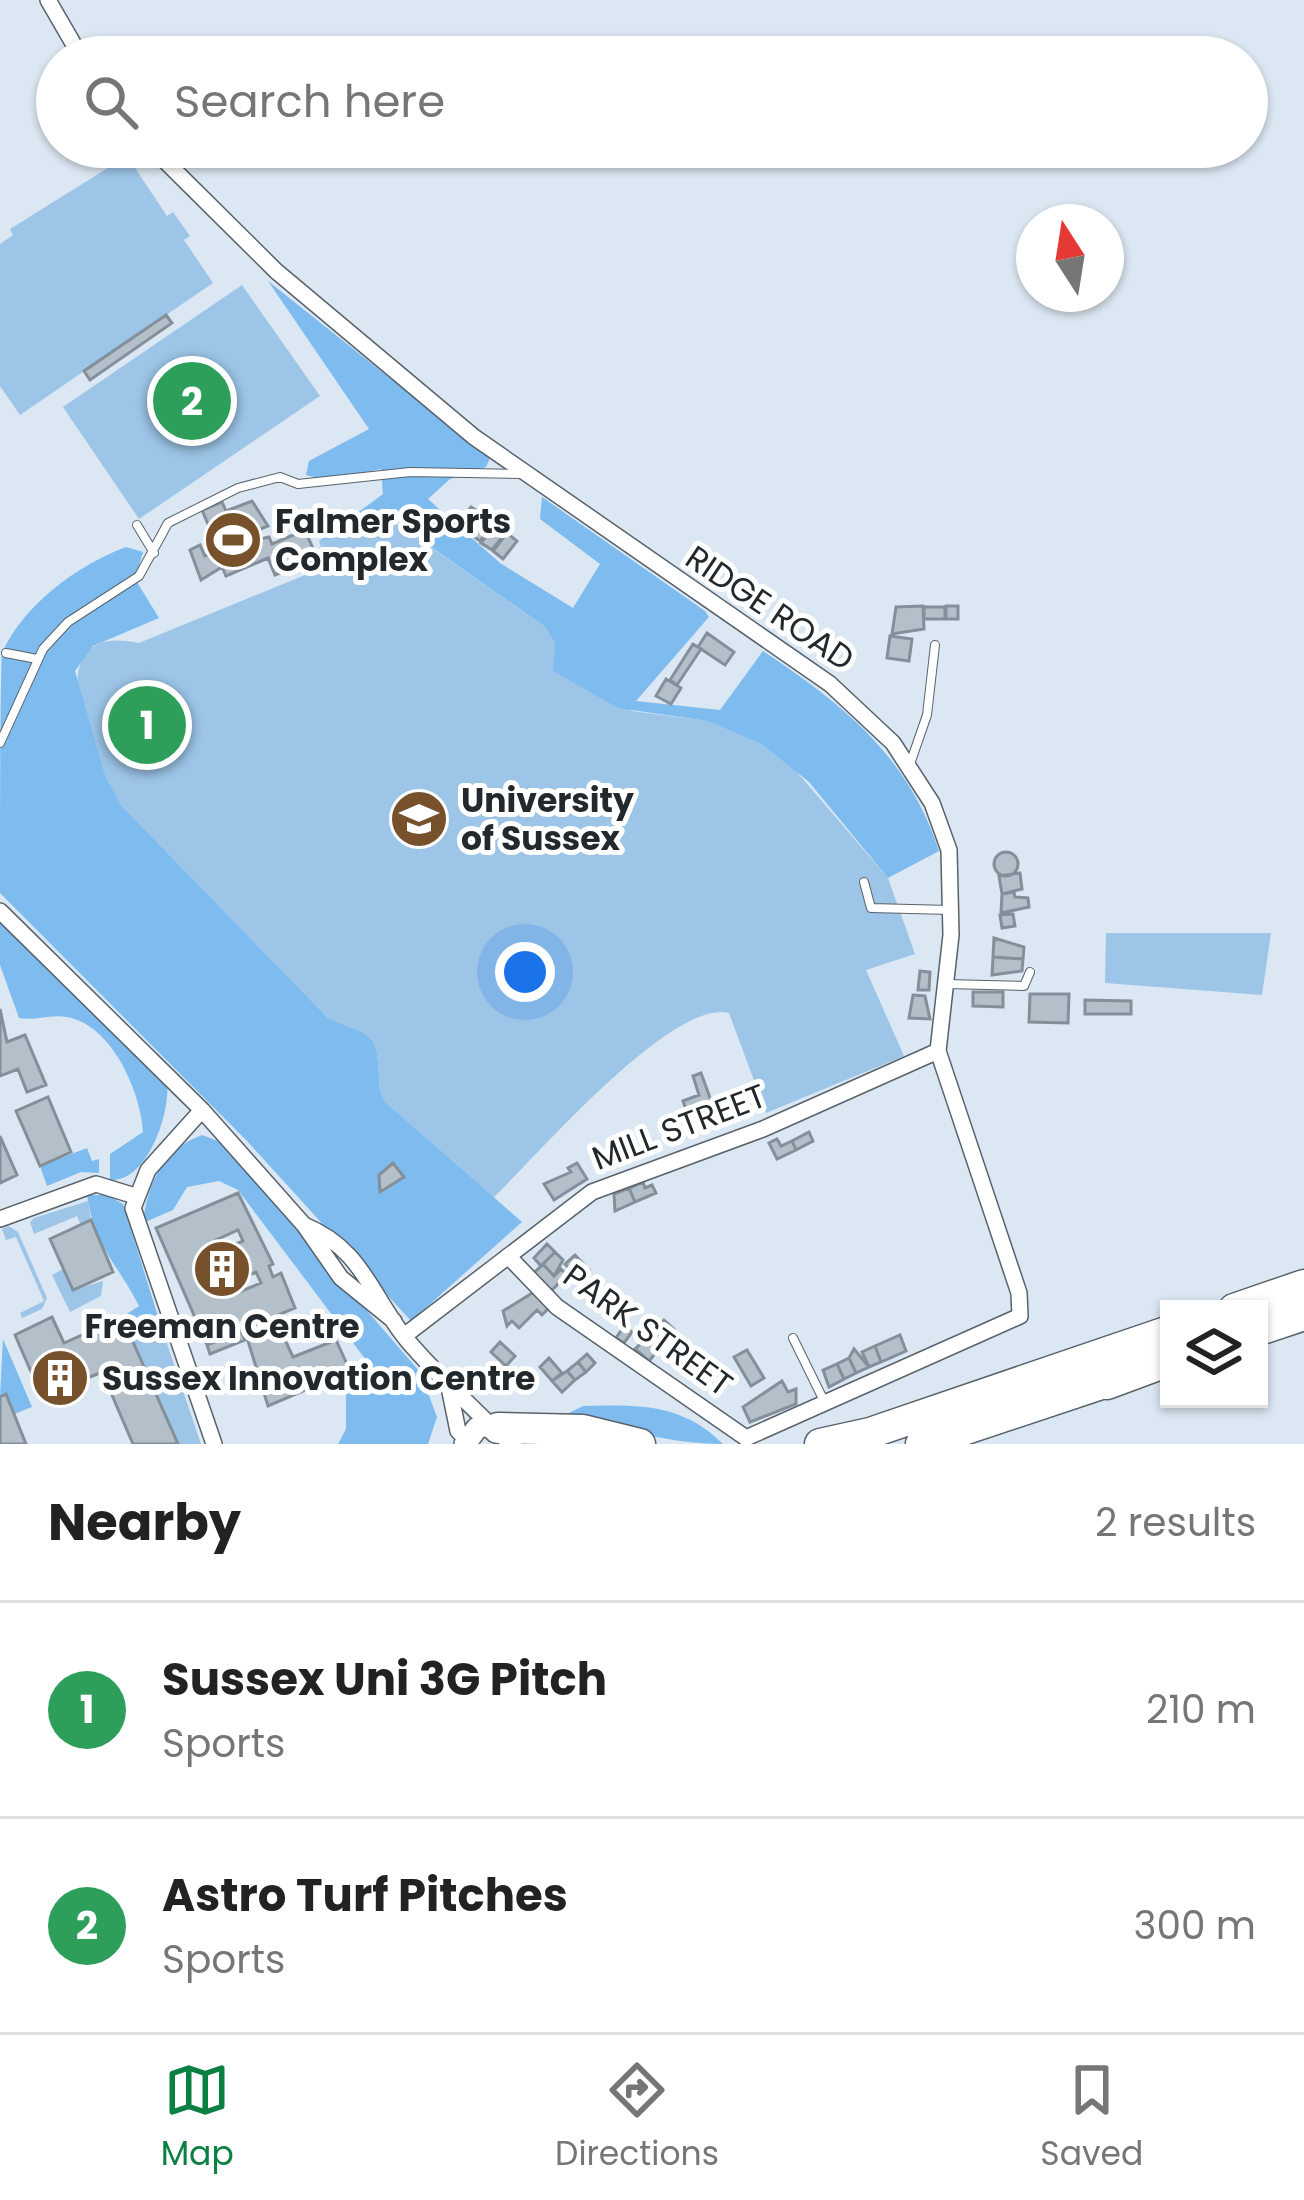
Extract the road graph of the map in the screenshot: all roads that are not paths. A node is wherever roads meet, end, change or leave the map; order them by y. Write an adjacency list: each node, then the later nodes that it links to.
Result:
1 (48, 0): 2 (street)
2 (69, 36)
3 (172, 168): 4 (street, RIDGE ROAD)
4 (524, 473): 6 (lane); 11 (street, RIDGE ROAD)
5 (137, 525): 6 (lane)
6 (154, 553): 9 (lane)
7 (935, 645): 11 (lane)
8 (6, 653): 9 (lane)
9 (37, 659): 10 (lane)
10 (0, 743)
11 (910, 765): 13 (street, RIDGE ROAD)
12 (864, 882): 13 (lane)
13 (951, 910): 16 (street, RIDGE ROAD)
14 (0, 911): 18 (street)
15 (1030, 972): 16 (lane)
16 (944, 984): 17 (street, RIDGE ROAD)
17 (938, 1051): 21 (street, MILL STREET); 32 (street, RIDGE ROAD)
18 (202, 1110): 19 (street); 27 (street)
19 (135, 1196): 20 (street); 36 (street)
20 (0, 1219)
21 (508, 1256): 27 (street, MILL STREET); 32 (street, PARK STREET)
22 (1304, 1286): 23 (highway)
23 (1261, 1300)
24 (1304, 1315): 25 (highway)
25 (1268, 1327)
26 (1160, 1334): 34 (highway)
27 (404, 1336): 31 (street)
28 (793, 1338): 32 (lane)
29 (1160, 1364): 30 (highway)
30 (1122, 1377): 40 (highway); 41 (highway)
31 (450, 1392): 33 (street); 35 (street)
32 (826, 1404)
33 (500, 1432): 35 (main road); 37 (highway)
34 (870, 1433): 38 (highway); 39 (highway)
35 (466, 1441)
36 (214, 1444)
37 (640, 1444)
38 (820, 1444)
39 (836, 1444)
40 (921, 1444)
41 (981, 1444)

